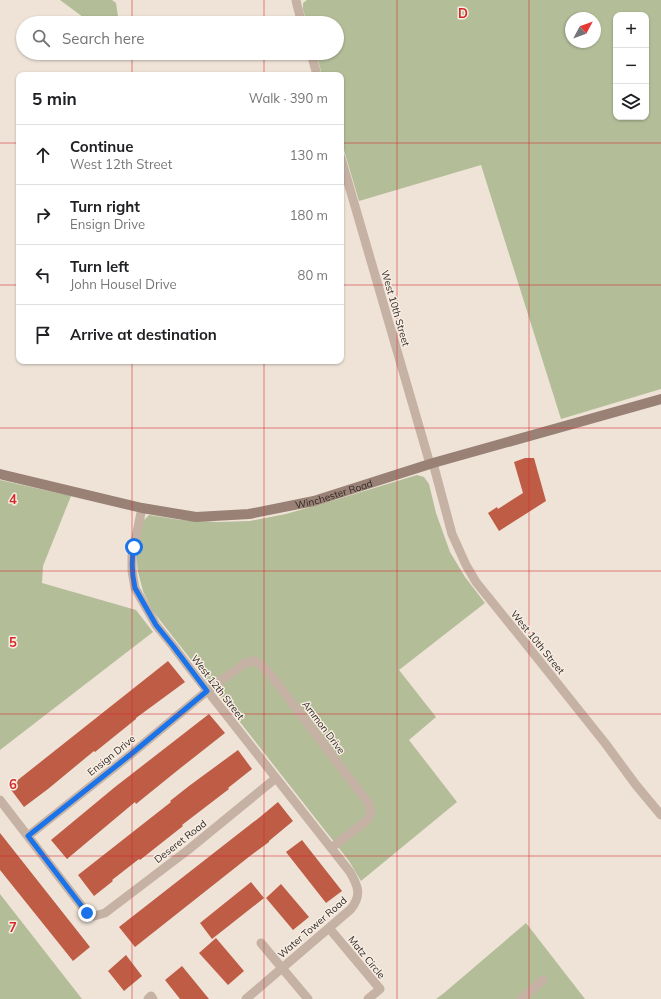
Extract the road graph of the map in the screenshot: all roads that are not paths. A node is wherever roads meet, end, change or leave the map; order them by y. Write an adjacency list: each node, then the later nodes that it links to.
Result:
1 (296, 0): 2 (street)
2 (300, 16)
3 (312, 60): 4 (street)
4 (316, 72)
5 (344, 168): 7 (street, West 10th Street)
6 (661, 399): 7 (street, Winchester Road)
7 (431, 463): 9 (street, Winchester Road); 13 (street, West 10th Street)
8 (0, 474): 9 (street, Winchester Road)
9 (142, 508): 10 (street, West 12th Street)
10 (207, 691): 11 (street, West 12th Street); 14 (street, Ensign Drive); 15 (street, Ammon Drive)
11 (276, 778): 14 (street, Deseret Road); 15 (street, West 12th Street)
12 (0, 800): 14 (street)
13 (661, 815)
14 (28, 836)
15 (331, 848): 16 (street, West 12th Street)
16 (340, 860): 17 (street, Water Tower Road)
17 (329, 928): 19 (street, Water Tower Road); 25 (street, Matz Circle)
18 (261, 943): 19 (street)
19 (282, 968): 23 (street, Water Tower Road); 24 (street)
20 (543, 980): 26 (street)
21 (148, 999): 22 (street)
22 (153, 999)
23 (246, 999)
24 (308, 999)
25 (368, 999)
26 (521, 999)

